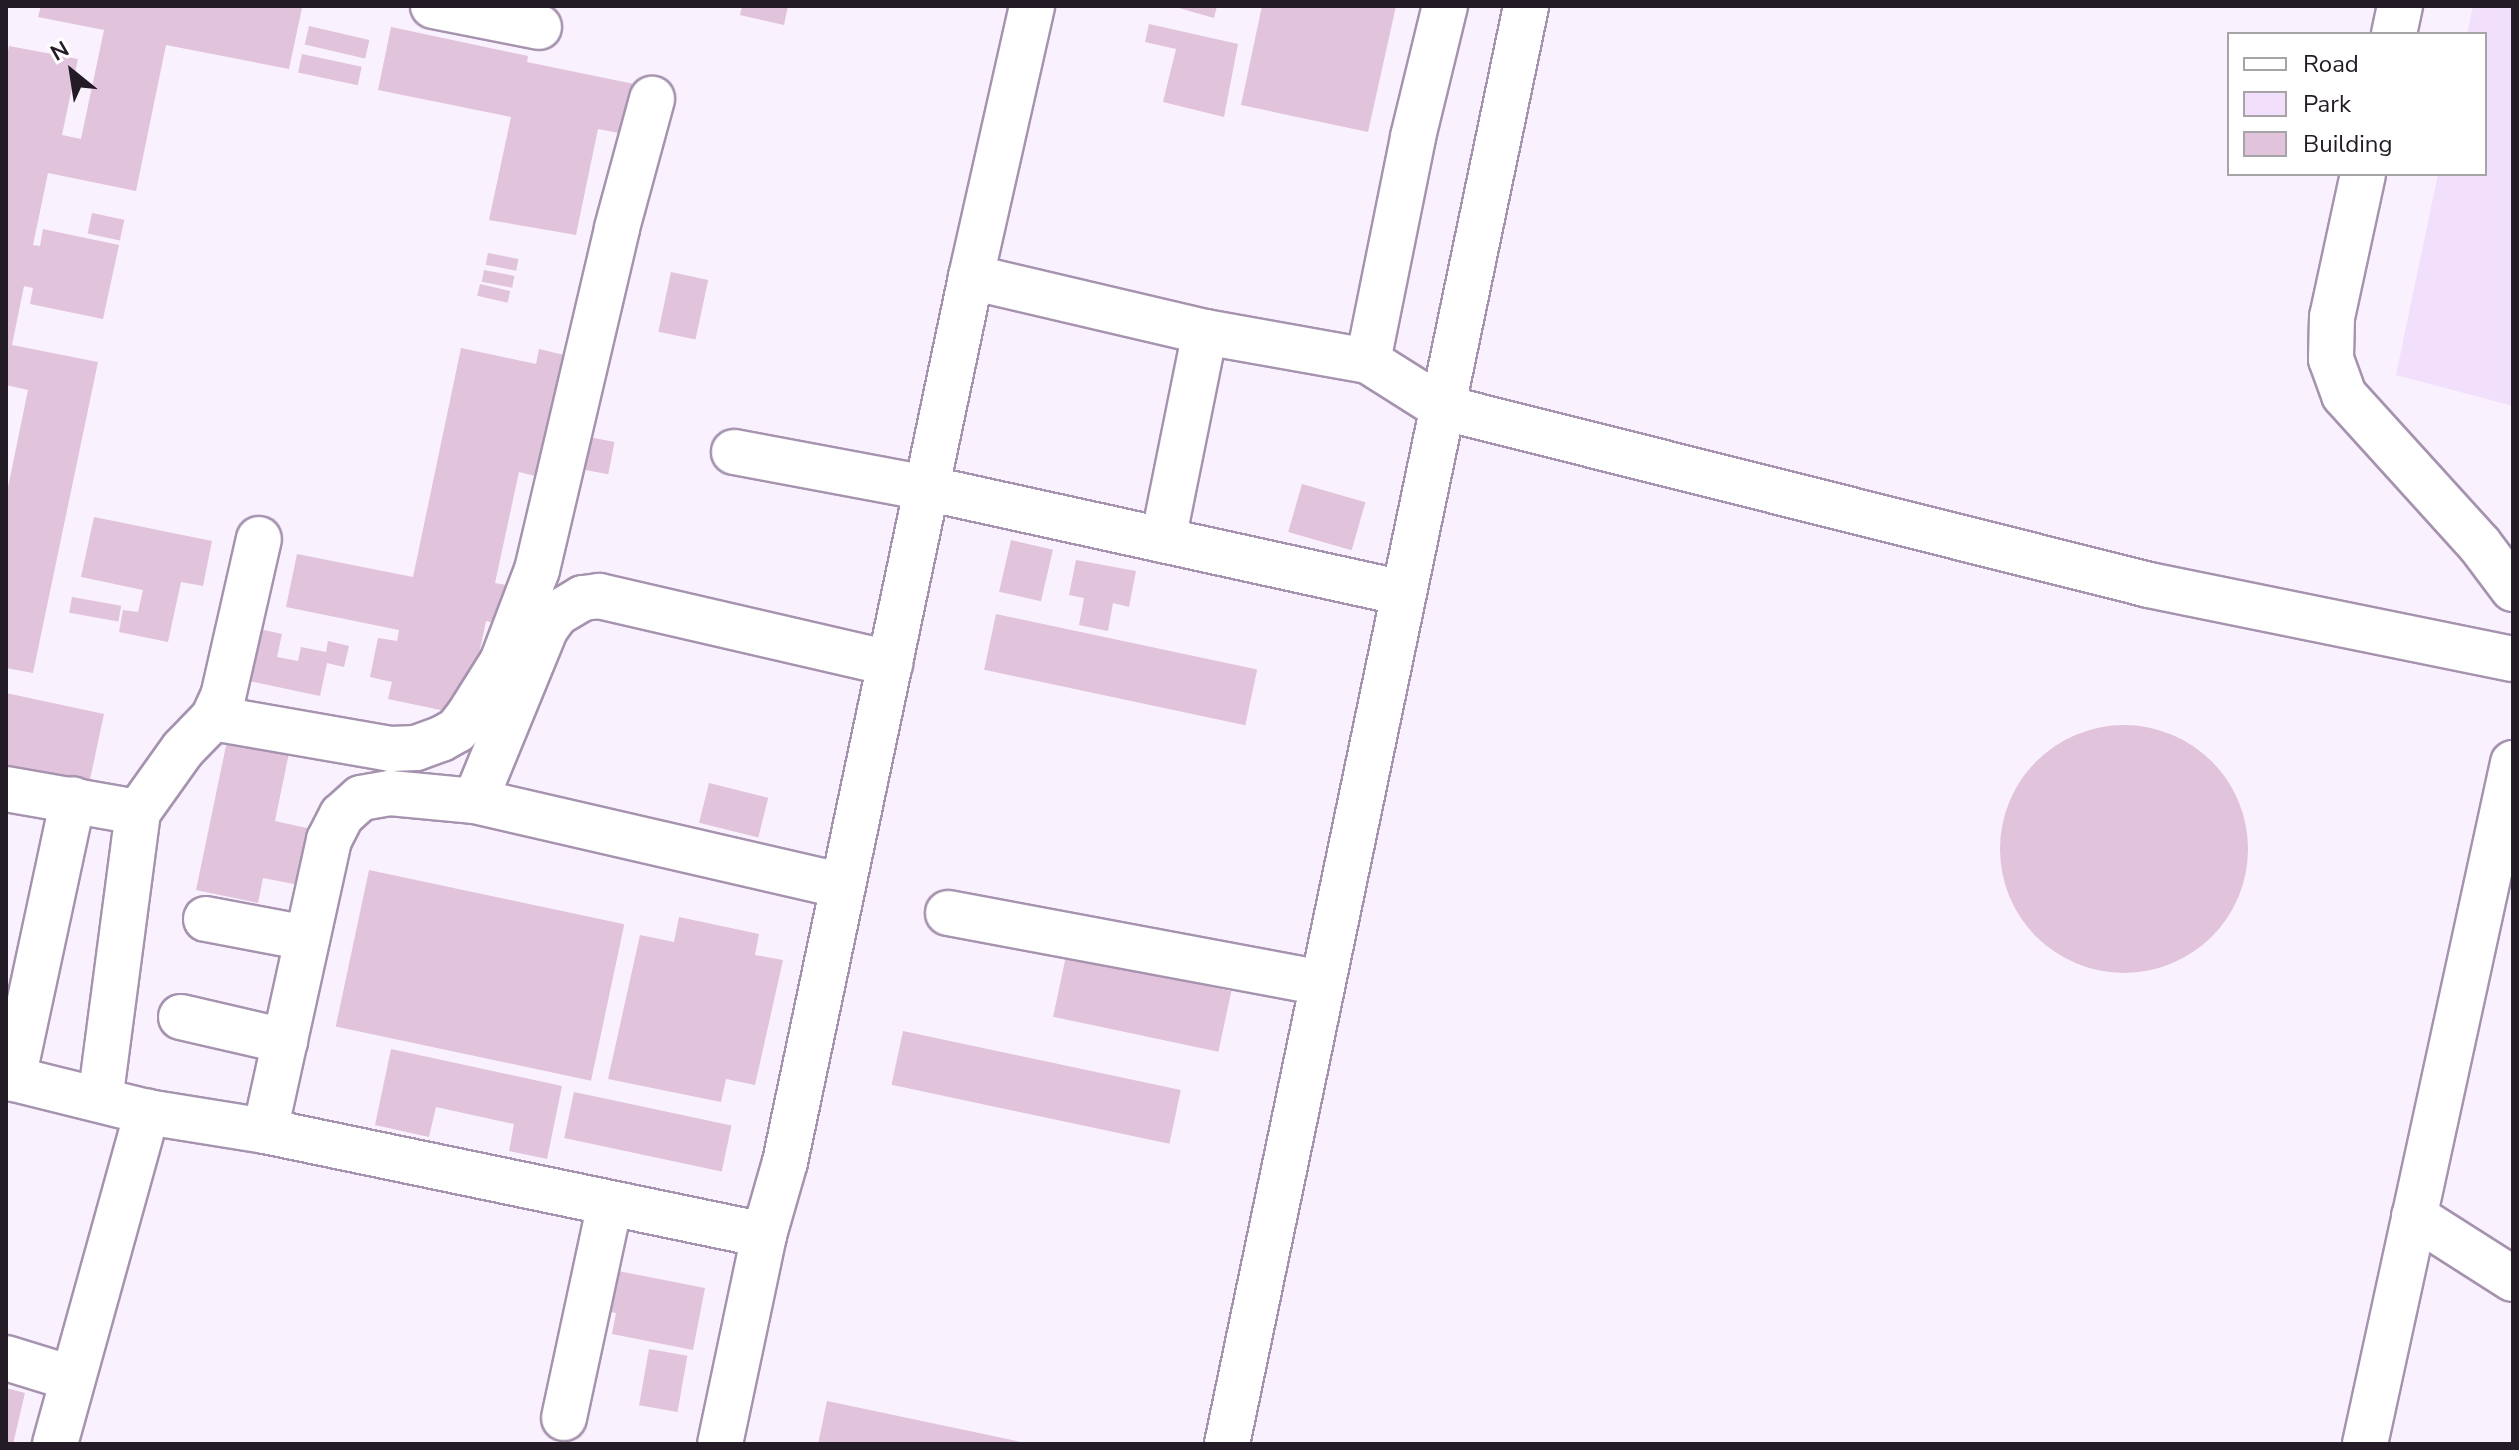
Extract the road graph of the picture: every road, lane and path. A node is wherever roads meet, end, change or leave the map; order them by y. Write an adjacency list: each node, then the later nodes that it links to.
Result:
1 (433, 6): 6 (lane)
2 (1032, 6): 10 (lane)
3 (1445, 6): 12 (lane)
4 (1526, 6): 13 (lane)
5 (2400, 6): 7 (lane)
6 (539, 27)
7 (2394, 32)
8 (652, 99): 22 (lane)
9 (2363, 176): 18 (lane)
10 (971, 277): 11 (lane); 15 (lane)
11 (1205, 332): 12 (lane); 17 (lane)
12 (1368, 361): 13 (lane)
13 (1441, 407): 19 (lane); 20 (lane)
14 (734, 452): 15 (lane)
15 (926, 488): 17 (lane); 21 (lane)
16 (259, 539): 22 (lane)
17 (1163, 540): 19 (lane)
18 (2513, 589)
19 (1402, 593): 32 (lane)
20 (2513, 659)
21 (890, 663): 26 (lane); 28 (lane)
22 (213, 718): 27 (lane)
23 (2513, 763): 40 (lane)
24 (6, 789): 25 (lane)
25 (73, 799): 27 (lane); 35 (lane)
26 (475, 801): 28 (lane); 31 (lane)
27 (138, 812): 36 (lane)
28 (842, 886): 41 (lane)
29 (948, 913): 32 (lane)
30 (206, 919): 31 (lane)
31 (307, 938): 34 (lane)
32 (1322, 983): 48 (lane)
33 (181, 1017): 34 (lane)
34 (285, 1041): 38 (lane)
35 (9, 1078): 36 (lane)
36 (100, 1100): 37 (lane)
37 (147, 1112): 38 (lane); 44 (lane)
38 (265, 1131): 39 (lane)
39 (610, 1204): 41 (lane); 45 (lane)
40 (2414, 1216): 42 (lane); 49 (lane)
41 (764, 1235): 47 (lane)
42 (2513, 1279)
43 (6, 1358): 44 (lane)
44 (71, 1378): 46 (lane)
45 (564, 1418)
46 (55, 1444)
47 (720, 1444)
48 (1227, 1444)
49 (2365, 1444)

